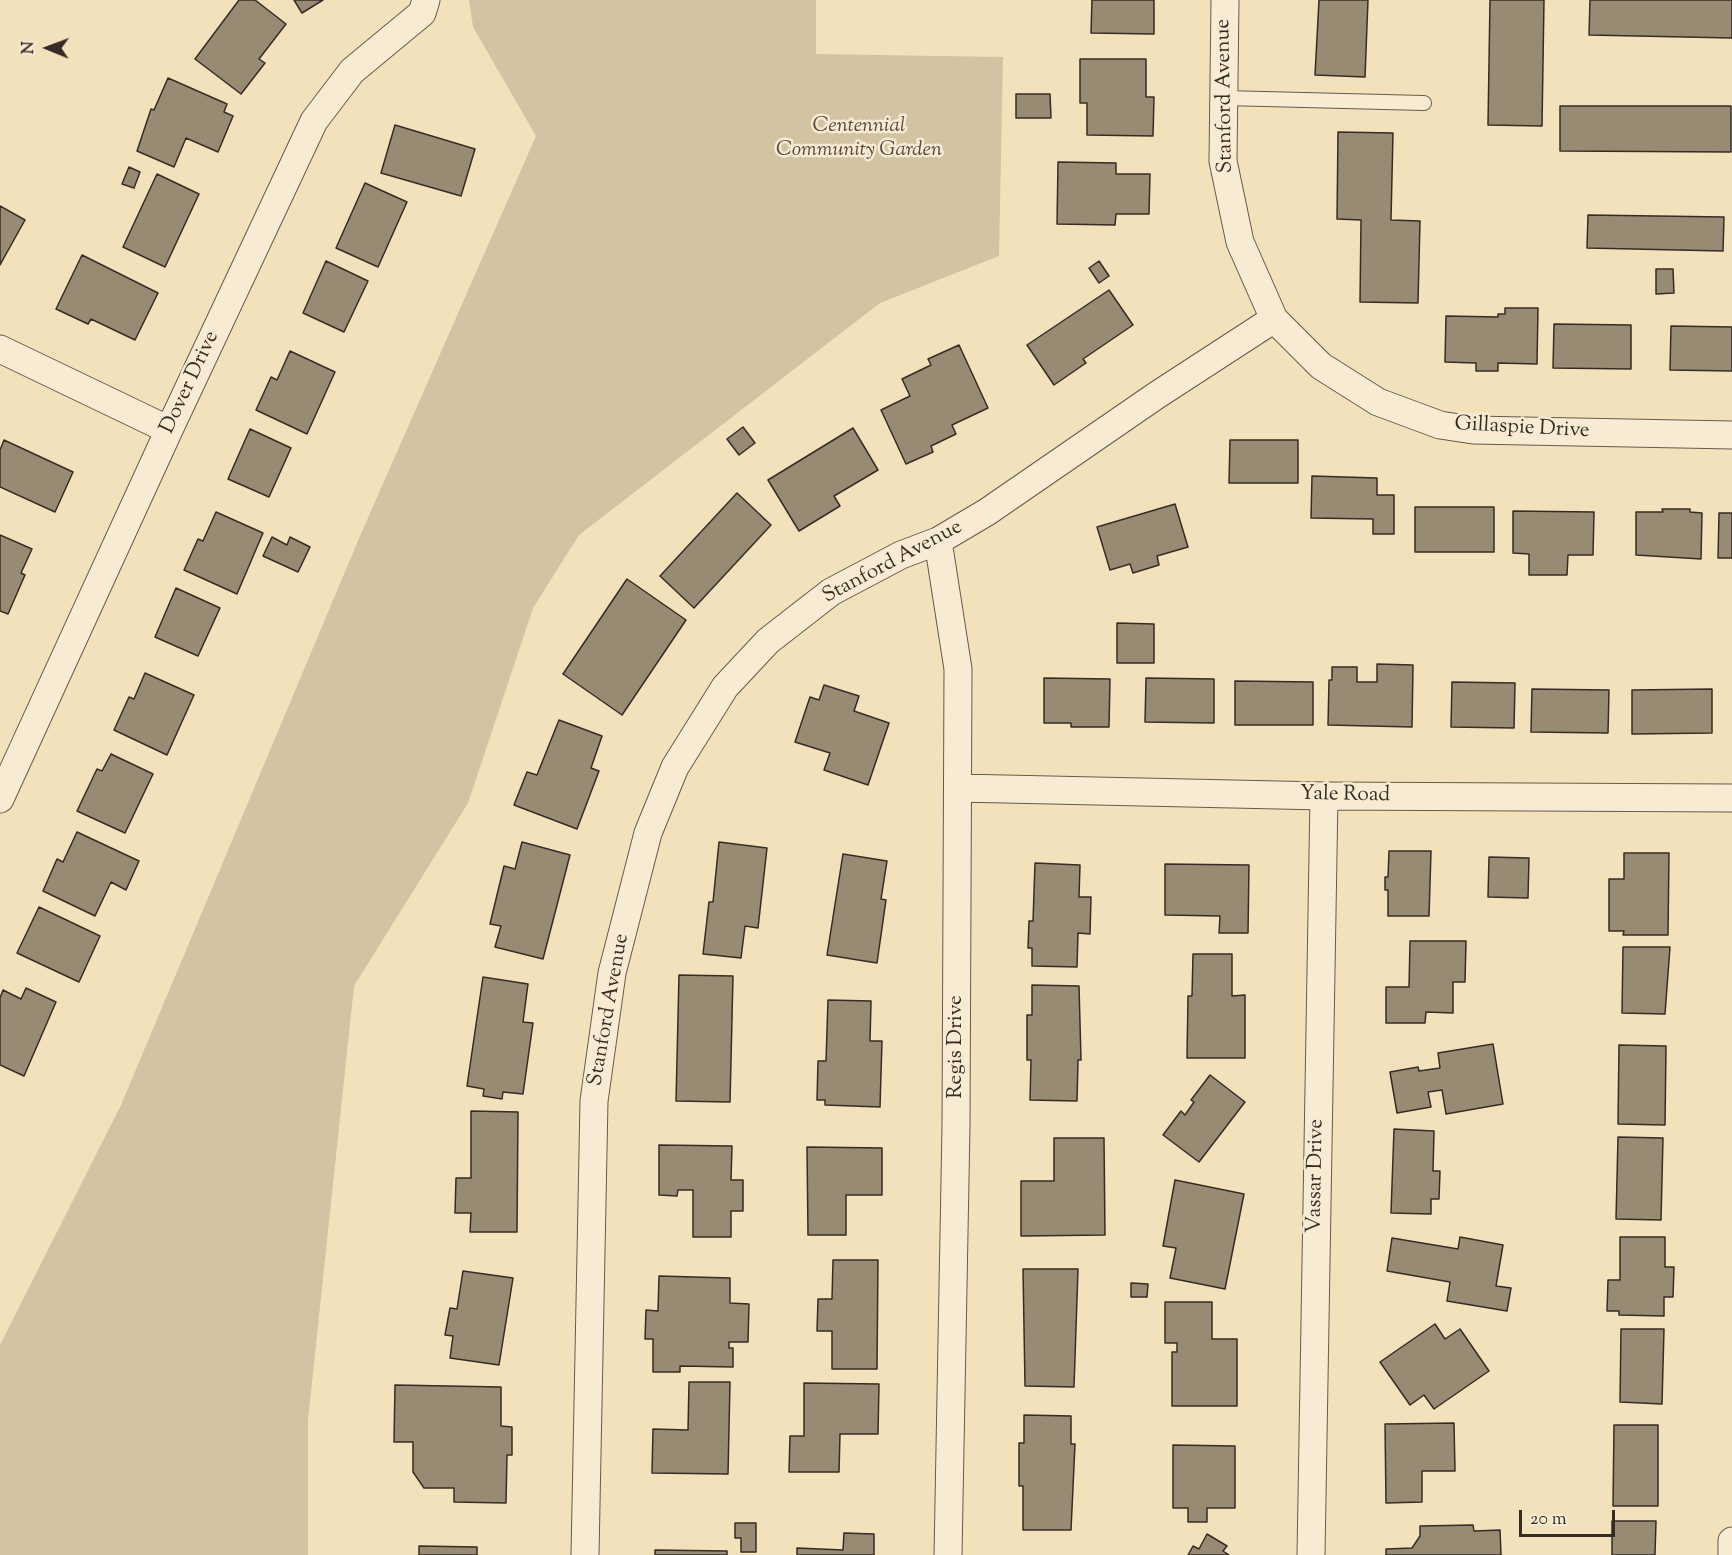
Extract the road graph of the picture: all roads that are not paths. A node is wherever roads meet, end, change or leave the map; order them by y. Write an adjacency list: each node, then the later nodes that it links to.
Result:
1 (426, 0): 7 (street, Dover Drive)
2 (1225, 0): 3 (street, Stanford Avenue)
3 (1224, 98): 4 (lane); 5 (street, Stanford Avenue)
4 (1424, 103)
5 (1274, 319): 8 (street, Gillaspie Drive); 9 (street, Stanford Avenue)
6 (0, 349): 7 (street)
7 (169, 430): 10 (street, Dover Drive)
8 (1732, 435)
9 (938, 541): 11 (street, Regis Drive); 16 (street, Stanford Avenue)
10 (6, 771): 14 (street, Dover Drive)
11 (959, 788): 12 (street, Yale Road); 17 (street, Regis Drive)
12 (1323, 796): 13 (street, Yale Road); 18 (street, Vassar Drive)
13 (1732, 798)
14 (0, 799)
15 (1732, 1541): 19 (street)
16 (585, 1555)
17 (948, 1555)
18 (1311, 1555)
19 (1732, 1555)

